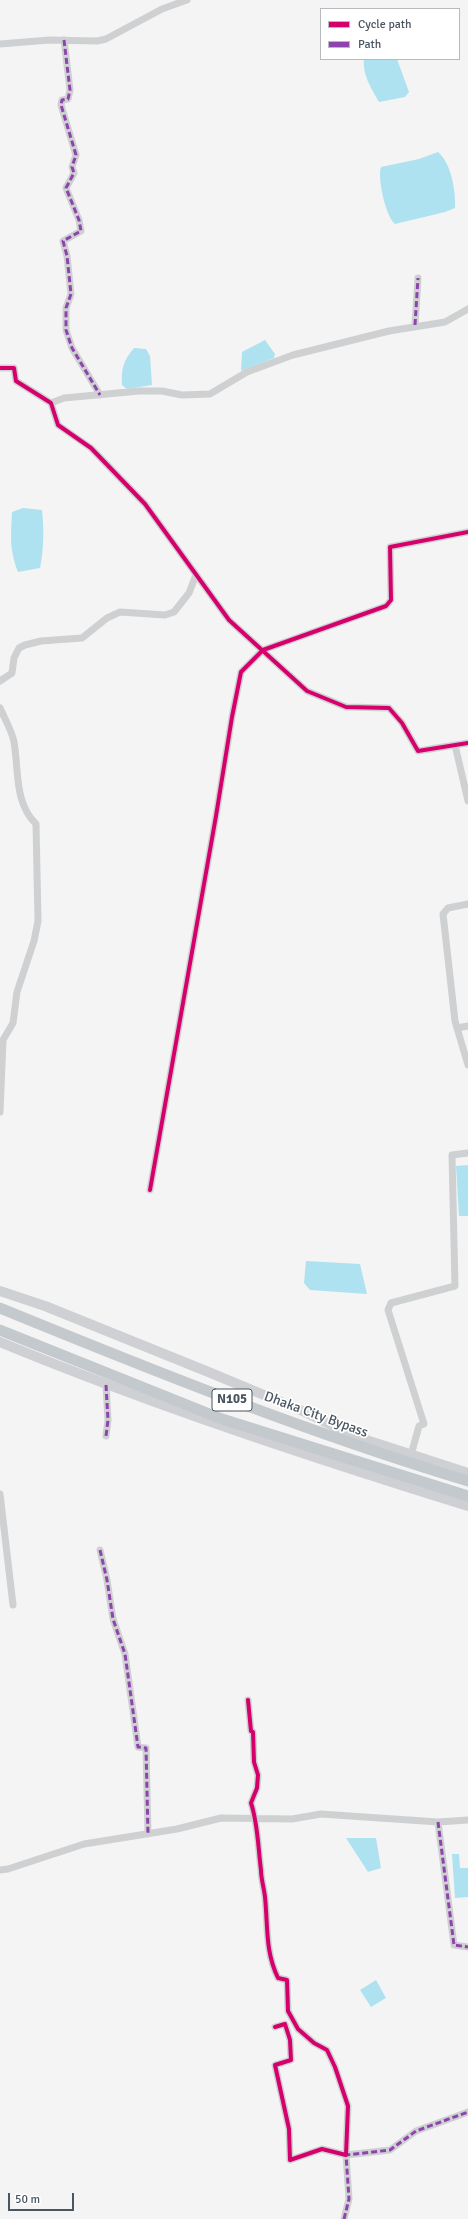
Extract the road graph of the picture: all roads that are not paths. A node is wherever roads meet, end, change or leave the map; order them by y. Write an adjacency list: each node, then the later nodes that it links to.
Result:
1 (187, 0): 2 (street)
2 (64, 40): 3 (street); 8 (street)
3 (0, 44)
4 (418, 278): 6 (street)
5 (468, 309): 6 (street)
6 (416, 325): 8 (street)
7 (0, 368): 9 (street)
8 (100, 395): 9 (street)
9 (51, 403): 11 (street)
10 (468, 532): 12 (street)
11 (196, 575): 12 (street); 13 (street)
12 (262, 650): 16 (street); 24 (street)
13 (0, 681)
14 (0, 708): 22 (street)
15 (468, 743): 16 (street)
16 (455, 745): 17 (street)
17 (468, 801)
18 (468, 904): 20 (street)
19 (468, 1026): 20 (street)
20 (457, 1028): 21 (street)
21 (468, 1065)
22 (0, 1112)
23 (468, 1153): 31 (street)
24 (150, 1190)
25 (0, 1291): 31 (main road)
26 (0, 1308): 33 (highway, Dhaka City Bypass / N105)
27 (0, 1330): 35 (highway, N105)
28 (0, 1342): 29 (main road)
29 (106, 1385): 30 (street); 36 (main road)
30 (106, 1436)
31 (411, 1455): 32 (main road)
32 (468, 1473)
33 (468, 1481)
34 (0, 1494): 38 (street)
35 (468, 1496)
36 (468, 1506)
37 (100, 1550): 43 (street)
38 (13, 1605)
39 (248, 1700): 40 (street)
40 (256, 1818): 42 (street); 43 (street); 48 (street)
41 (468, 1820): 42 (street)
42 (438, 1822): 45 (street)
43 (148, 1834): 44 (street)
44 (0, 1870)
45 (468, 1947)
46 (275, 2027): 48 (street)
47 (468, 2112): 48 (street)
48 (346, 2155): 49 (street)
49 (344, 2219)

